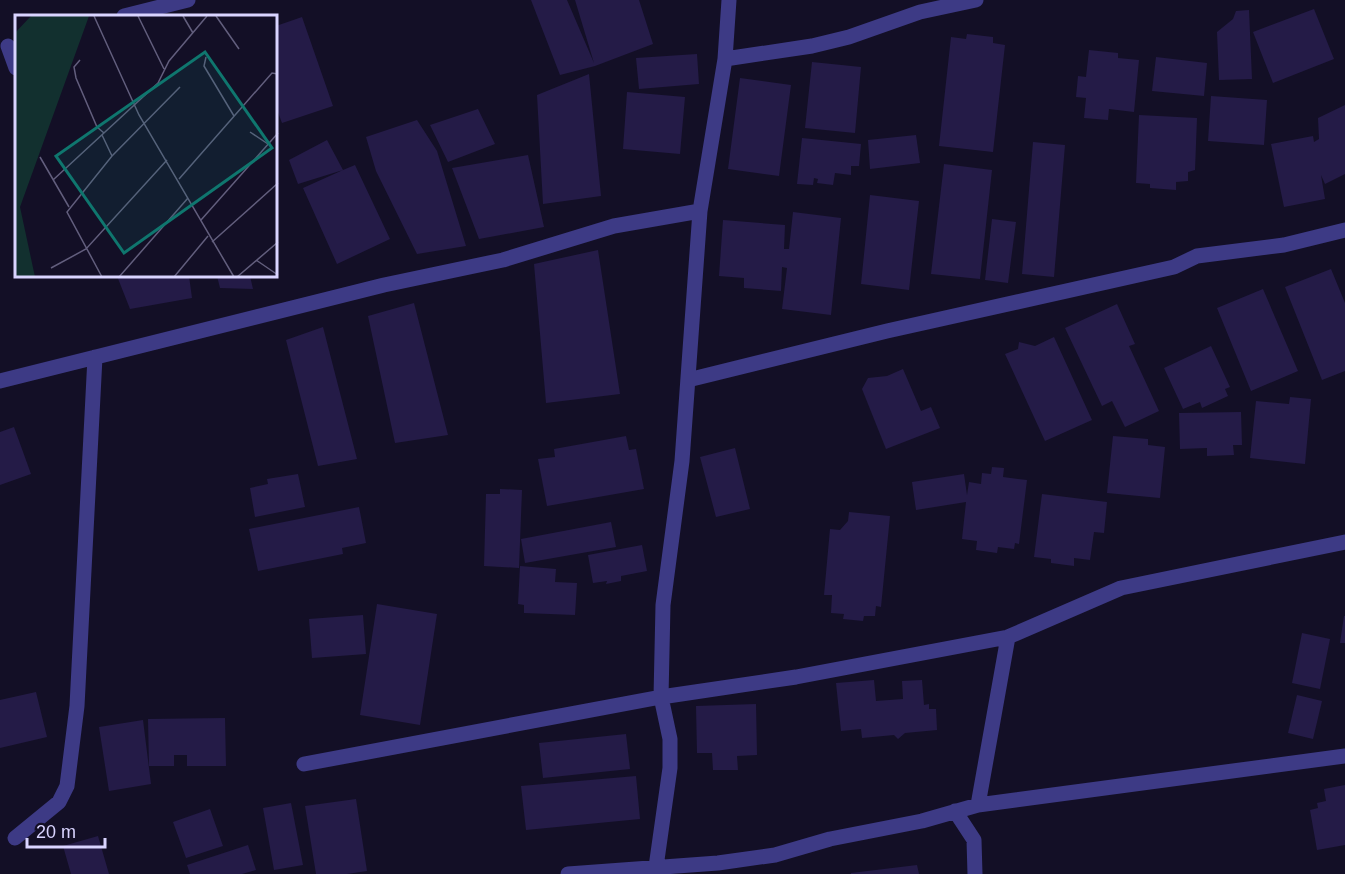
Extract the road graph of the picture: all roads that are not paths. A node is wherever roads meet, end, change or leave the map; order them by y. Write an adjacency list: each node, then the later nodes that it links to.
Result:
1 (188, 0): 4 (street)
2 (729, 0): 6 (street)
3 (976, 0): 6 (street)
4 (128, 15)
5 (8, 46): 7 (street)
6 (725, 59): 8 (street)
7 (15, 65)
8 (700, 211): 10 (street); 11 (street)
9 (1345, 230): 11 (street)
10 (95, 357): 12 (street); 20 (street)
11 (687, 380): 15 (street)
12 (0, 381)
13 (1345, 543): 14 (street)
14 (1008, 637): 15 (street); 18 (street)
15 (661, 697): 17 (street); 21 (street)
16 (1345, 756): 18 (street)
17 (303, 764)
18 (978, 805): 19 (street)
19 (955, 811): 21 (street); 23 (street)
20 (15, 838)
21 (655, 871): 22 (street)
22 (568, 874)
23 (975, 874)

